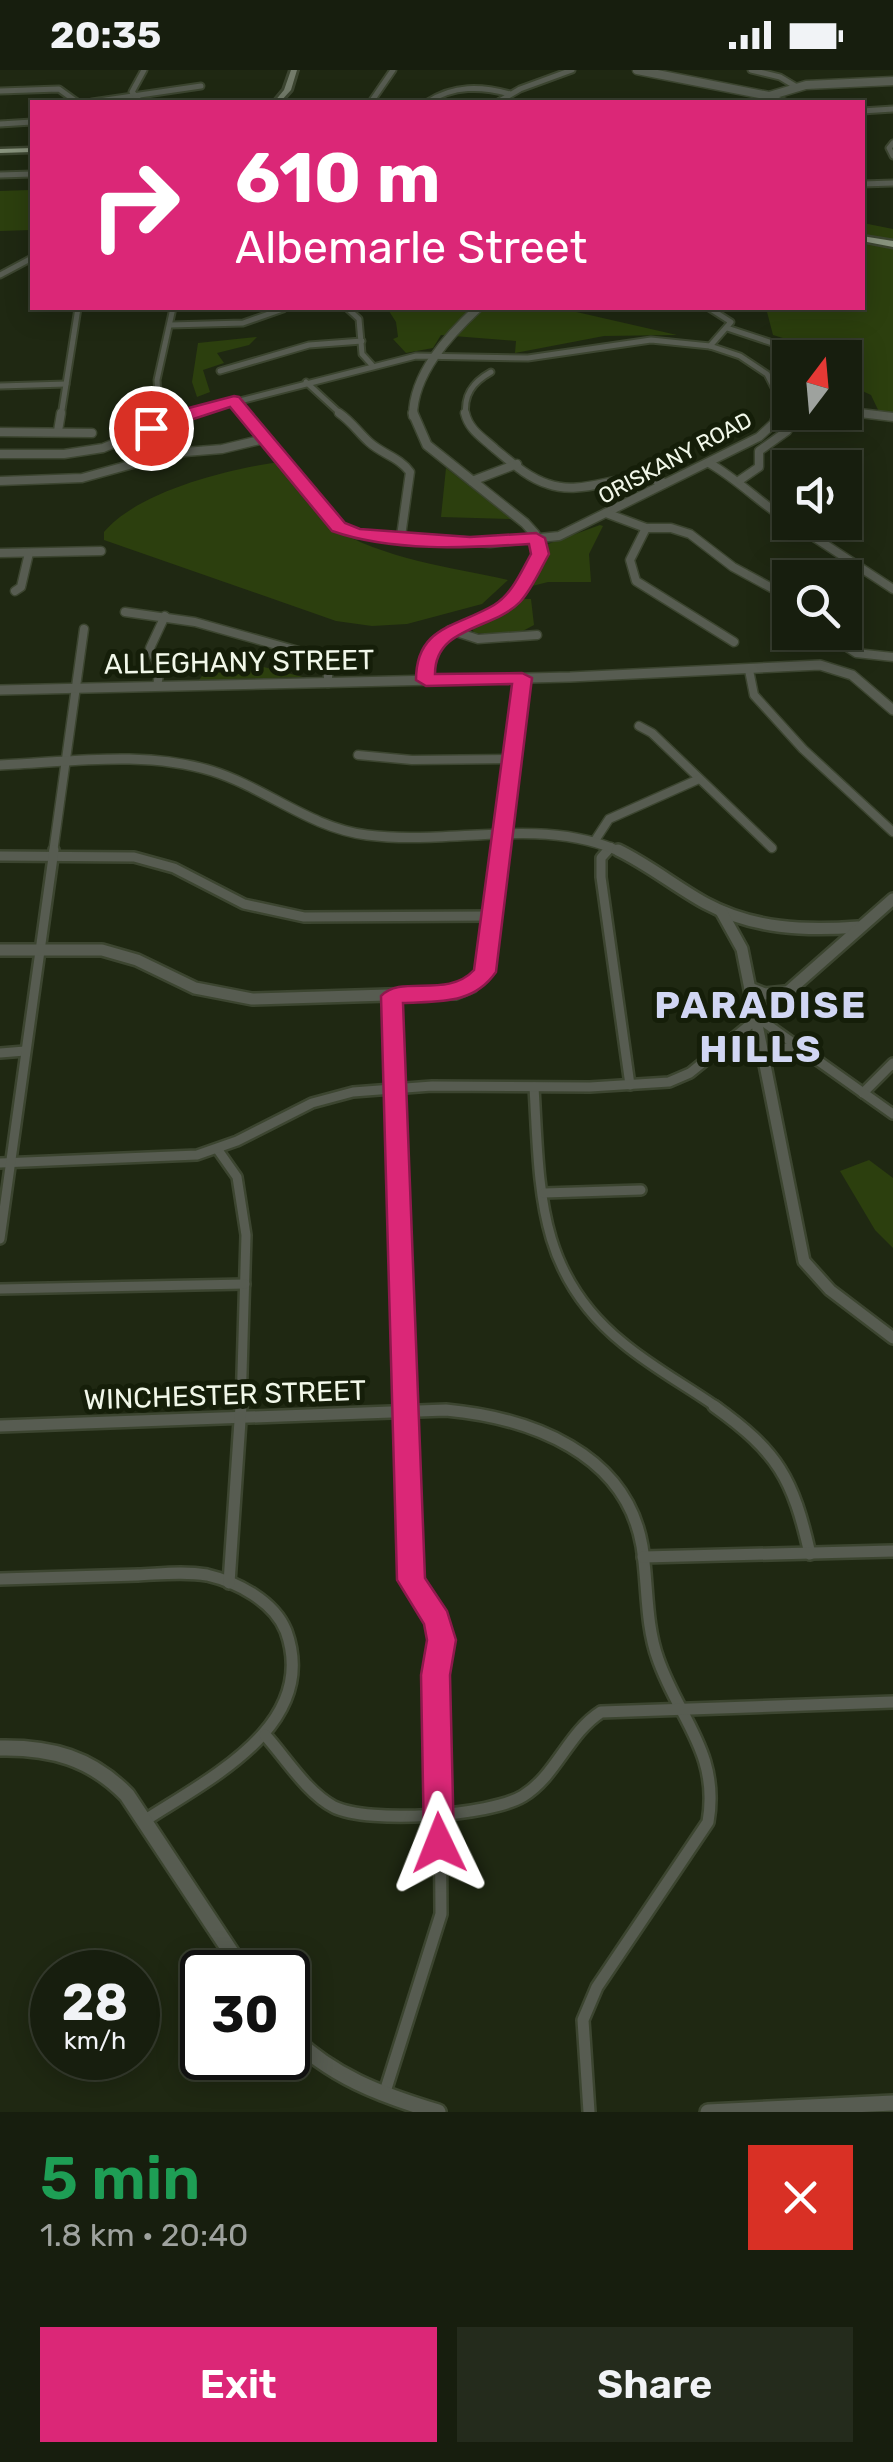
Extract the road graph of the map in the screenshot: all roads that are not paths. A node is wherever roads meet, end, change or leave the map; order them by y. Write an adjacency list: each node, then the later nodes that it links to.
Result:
1 (144, 70): 13 (street)
2 (294, 70): 18 (main road)
3 (393, 70): 19 (street)
4 (572, 70): 12 (street)
5 (638, 70): 14 (street)
6 (751, 70): 7 (street)
7 (759, 71): 10 (street)
8 (893, 81): 10 (street)
9 (201, 86): 13 (street)
10 (795, 86): 14 (street)
11 (0, 91): 15 (street)
12 (510, 94): 20 (street); 21 (street)
13 (133, 95): 16 (street); 17 (street)
14 (769, 96): 22 (street)
15 (75, 100)
16 (104, 100)
17 (139, 100)
18 (279, 100)
19 (372, 100)
20 (431, 100)
21 (501, 100)
22 (780, 100)
23 (893, 109): 24 (street)
24 (865, 111)
25 (30, 122): 26 (street)
26 (0, 124)
27 (892, 144): 30 (street)
28 (30, 150): 29 (main road)
29 (0, 151)
30 (893, 156)
31 (30, 174): 32 (street)
32 (0, 176)
33 (893, 183): 34 (street)
34 (865, 184)
35 (865, 239): 36 (main road)
36 (893, 244)
37 (30, 259): 38 (street)
38 (0, 274)
39 (78, 310): 56 (street)
40 (174, 310): 45 (street)
41 (280, 310): 45 (street)
42 (349, 310): 47 (street)
43 (476, 310): 50 (street)
44 (713, 310): 46 (street)
45 (170, 325): 61 (street)
46 (727, 328): 48 (street); 49 (street)
47 (362, 341): 51 (street); 52 (street)
48 (772, 343)
49 (710, 346): 50 (street); 54 (street, ORISKANY ROAD)
50 (437, 354): 51 (street); 72 (street)
51 (372, 365): 55 (street)
52 (220, 371)
53 (491, 372): 69 (street)
54 (771, 379): 68 (street, ORISKANY ROAD)
55 (306, 382): 58 (street); 77 (street)
56 (66, 384): 57 (street); 62 (street)
57 (0, 386)
58 (234, 401): 61 (street); 66 (street, ORISKANY ROAD)
59 (862, 414): 60 (street)
60 (893, 417)
61 (170, 419): 67 (street)
62 (58, 430): 64 (street); 65 (street)
63 (788, 430): 70 (street)
64 (0, 432)
65 (92, 432)
66 (264, 439): 71 (street); 77 (street, ORISKANY ROAD)
67 (0, 454)
68 (709, 463): 70 (street); 73 (street, ORISKANY ROAD)
69 (517, 464): 72 (street); 73 (street)
70 (740, 480): 74 (street)
71 (0, 481)
72 (472, 481): 78 (street)
73 (666, 483): 75 (street, ORISKANY ROAD)
74 (772, 512)
75 (606, 513): 76 (street); 78 (street, ORISKANY ROAD)
76 (646, 528): 83 (street); 91 (street)
77 (401, 536): 78 (street, ORISKANY ROAD)
78 (536, 538): 89 (street)
79 (818, 540): 84 (street)
80 (101, 551): 81 (street)
81 (29, 552): 82 (street); 85 (street)
82 (0, 554)
83 (772, 588)
84 (893, 589)
85 (16, 592)
86 (125, 612): 87 (street)
87 (165, 616): 97 (street); 98 (street)
88 (84, 629): 99 (street)
89 (450, 630): 90 (street); 96 (street)
90 (536, 635)
91 (734, 642)
92 (849, 650): 93 (street)
93 (893, 657)
94 (748, 670): 95 (street, ALLEGHANY STREET); 101 (street, ALLEGHANY STREET); 108 (street)
95 (522, 678): 96 (street, ALLEGHANY STREET); 104 (street)
96 (426, 680): 97 (street, ALLEGHANY STREET)
97 (328, 682): 98 (street, ALLEGHANY STREET)
98 (157, 686): 99 (street, ALLEGHANY STREET)
99 (75, 688): 100 (street, ALLEGHANY STREET); 105 (street)
100 (0, 690)
101 (893, 710)
102 (639, 726): 107 (street)
103 (358, 755): 104 (street)
104 (513, 758): 109 (street)
105 (64, 762): 106 (street); 109 (street); 113 (street)
106 (0, 765)
107 (700, 779): 110 (street); 112 (street)
108 (893, 832)
109 (502, 836): 110 (street); 117 (street)
110 (594, 842): 111 (street)
111 (610, 847): 116 (street); 131 (street)
112 (772, 848)
113 (52, 854): 114 (street); 117 (street); 119 (street)
114 (0, 856)
115 (893, 898): 118 (street)
116 (721, 911): 118 (street); 121 (street)
117 (493, 916): 123 (street)
118 (858, 927): 122 (street)
119 (39, 948): 120 (street); 123 (street); 127 (street)
120 (0, 950)
121 (750, 988): 122 (street); 124 (street)
122 (786, 992): 124 (street)
123 (392, 996): 133 (street)
124 (758, 1018): 125 (street); 126 (street); 129 (street)
125 (722, 1047): 129 (street); 131 (street)
126 (802, 1050): 129 (street); 134 (street)
127 (25, 1051): 128 (street); 137 (street)
128 (0, 1053)
129 (764, 1056): 143 (street)
130 (893, 1064): 134 (street)
131 (630, 1085): 132 (street)
132 (534, 1087): 133 (street); 139 (street)
133 (395, 1090): 136 (street); 144 (street)
134 (863, 1093): 135 (street)
135 (893, 1114)
136 (218, 1150): 137 (street); 141 (street)
137 (5, 1163): 140 (street)
138 (641, 1190): 139 (street)
139 (544, 1193): 148 (street)
140 (0, 1239)
141 (245, 1284): 142 (street); 145 (street)
142 (0, 1289)
143 (893, 1338)
144 (404, 1411): 145 (street, WINCHESTER STREET); 149 (street, WINCHESTER STREET); 156 (street)
145 (238, 1417): 146 (street, WINCHESTER STREET); 151 (street)
146 (0, 1426)
147 (893, 1551): 148 (street)
148 (810, 1554): 149 (street)
149 (643, 1557): 153 (street, WINCHESTER STREET)
150 (0, 1580): 151 (street)
151 (230, 1583): 154 (street)
152 (893, 1702): 153 (street)
153 (679, 1708): 156 (street); 163 (street)
154 (266, 1735): 156 (street); 157 (street)
155 (0, 1748): 157 (street)
156 (438, 1813): 160 (street)
157 (144, 1821): 158 (street)
158 (229, 1950)
159 (310, 2056): 160 (street)
160 (384, 2096): 162 (street)
161 (893, 2103): 164 (street)
162 (438, 2112)
163 (589, 2112)
164 (708, 2112)

